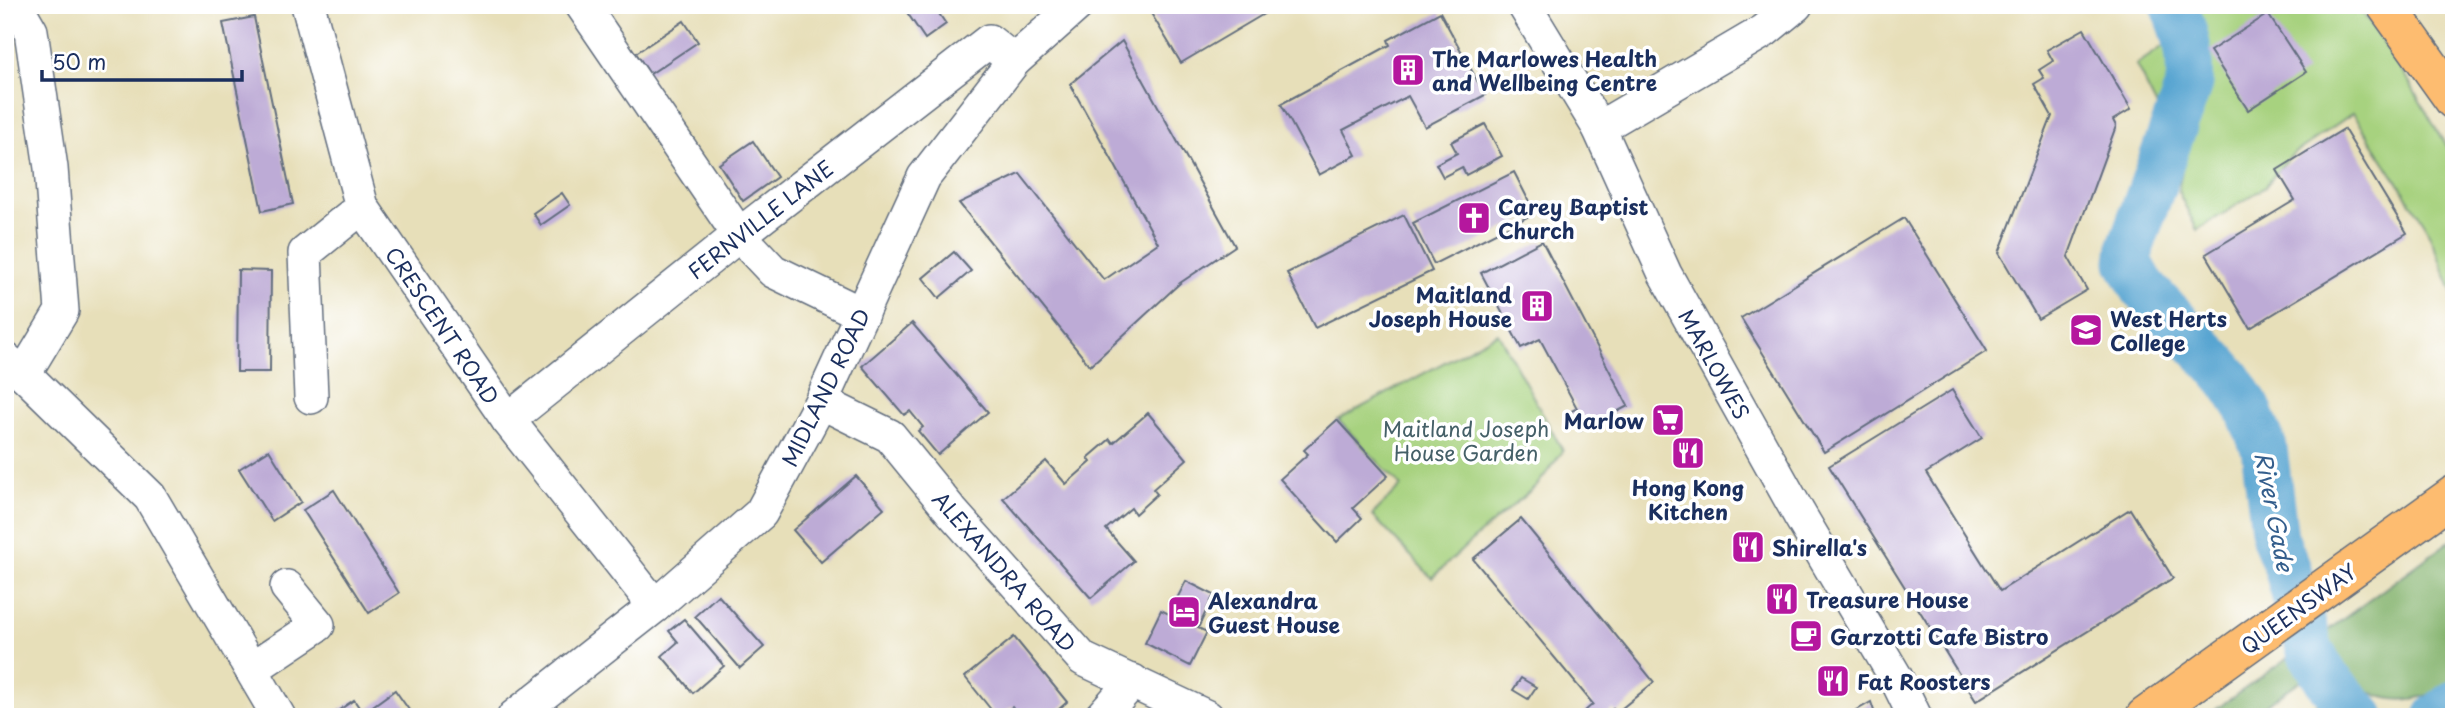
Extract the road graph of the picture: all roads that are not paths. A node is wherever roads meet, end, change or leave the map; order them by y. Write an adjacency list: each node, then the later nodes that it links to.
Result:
1 (308, 5): 11 (street, CRESCENT ROAD)
2 (582, 5): 12 (street)
3 (1077, 5): 8 (street, MIDLAND ROAD)
4 (1524, 5): 10 (street, MARLOWES)
5 (1796, 5): 10 (street)
6 (2386, 5): 9 (main road)
7 (29, 14): 14 (street)
8 (1014, 61): 12 (street, FERNVILLE LANE); 13 (street, MIDLAND ROAD)
9 (2454, 100)
10 (1599, 128): 27 (street, MARLOWES)
11 (362, 208): 15 (street); 17 (street, CRESCENT ROAD)
12 (739, 235): 13 (street); 17 (street, FERNVILLE LANE)
13 (862, 314): 16 (street, MIDLAND ROAD)
14 (15, 367): 21 (street)
15 (311, 397)
16 (821, 402): 20 (street, MIDLAND ROAD); 22 (street, ALEXANDRA ROAD)
17 (508, 420): 20 (street, CRESCENT ROAD)
18 (2452, 497): 28 (main road, QUEENSWAY)
19 (288, 587): 21 (street)
20 (655, 606): 23 (street, MIDLAND ROAD)
21 (252, 669): 24 (street)
22 (1133, 681): 25 (street); 26 (street, ALEXANDRA ROAD)
23 (529, 713)
24 (279, 717)
25 (1101, 717)
26 (1207, 717)
27 (1915, 717)
28 (2145, 717)

